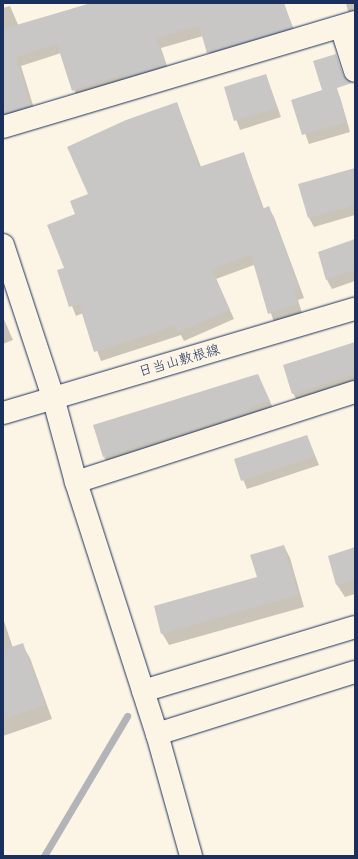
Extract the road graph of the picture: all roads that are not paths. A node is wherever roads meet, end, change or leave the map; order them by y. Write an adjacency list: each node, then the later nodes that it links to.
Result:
1 (348, 25): 2 (street); 3 (street)
2 (355, 71)
3 (3, 127)
4 (3, 244): 7 (street)
5 (355, 309): 7 (street, 日当山敷根線)
6 (355, 392): 9 (street)
7 (53, 397): 8 (street, 日当山敷根線); 9 (street)
8 (3, 413)
9 (76, 482): 12 (street)
10 (355, 627): 12 (street)
11 (355, 672): 13 (street)
12 (143, 691): 13 (street)
13 (157, 734): 14 (street)
14 (191, 856)

